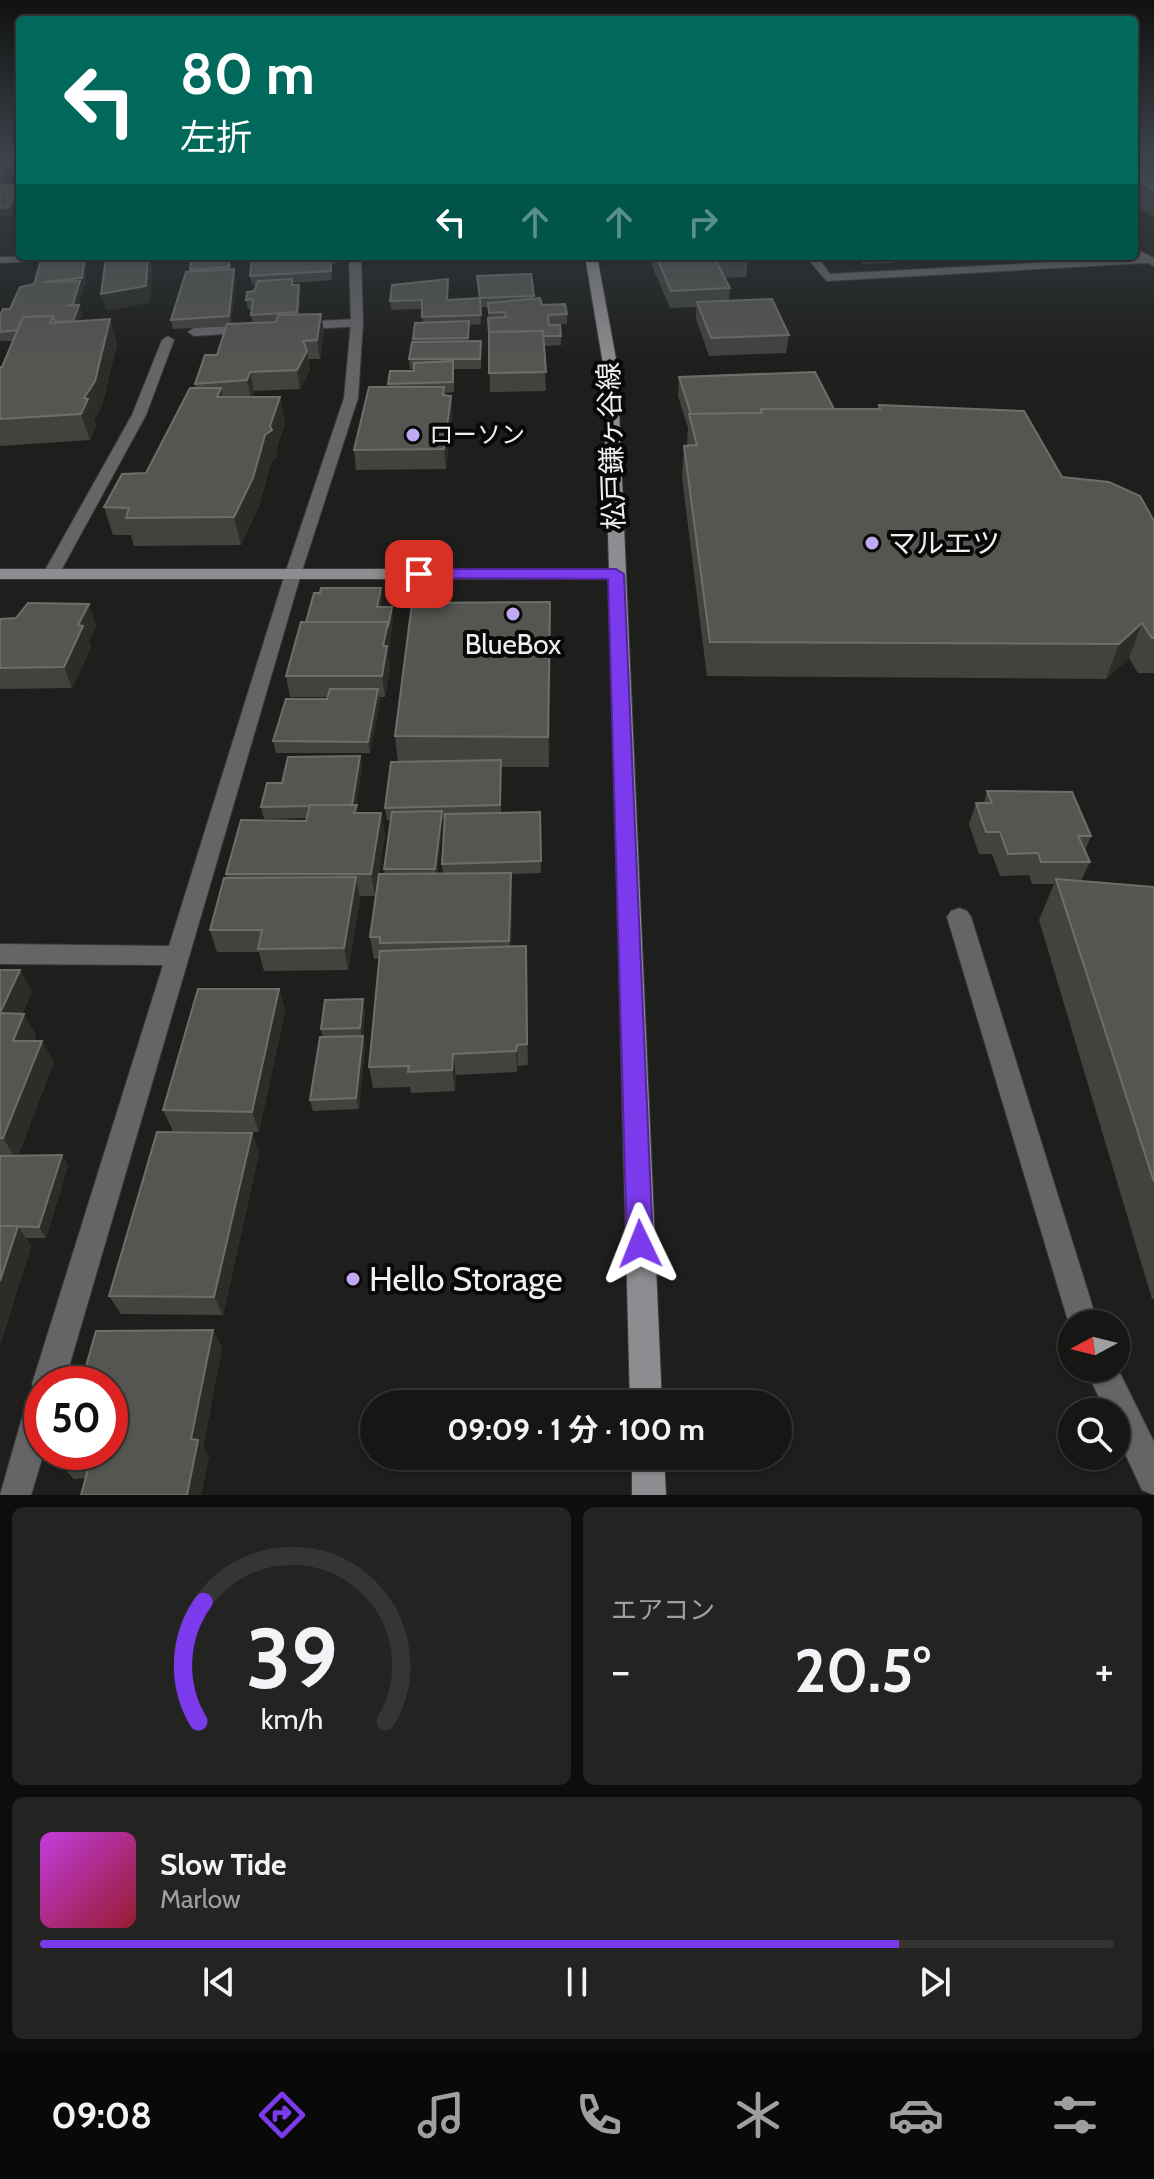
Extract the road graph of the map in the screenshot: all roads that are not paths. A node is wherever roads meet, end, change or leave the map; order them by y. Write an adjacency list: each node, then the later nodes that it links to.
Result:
1 (355, 260): 5 (street)
2 (592, 260): 13 (main road, 松戸鎌ヶ谷線)
3 (814, 260): 4 (street)
4 (1150, 262)
5 (357, 323): 6 (street); 12 (street)
6 (283, 327)
7 (268, 328): 8 (street)
8 (194, 332)
9 (168, 340): 11 (street)
10 (0, 574): 11 (main road)
11 (51, 574): 12 (main road)
12 (293, 574): 13 (main road); 16 (street)
13 (616, 574): 20 (main road, 松戸鎌ヶ谷線)
14 (959, 917): 17 (street)
15 (0, 954): 16 (street)
16 (178, 956): 18 (street)
17 (1079, 1310)
18 (53, 1366)
19 (1108, 1382): 23 (street)
20 (645, 1390)
21 (24, 1462): 24 (street)
22 (648, 1470): 25 (main road)
23 (1154, 1478)
24 (14, 1495)
25 (649, 1495)

